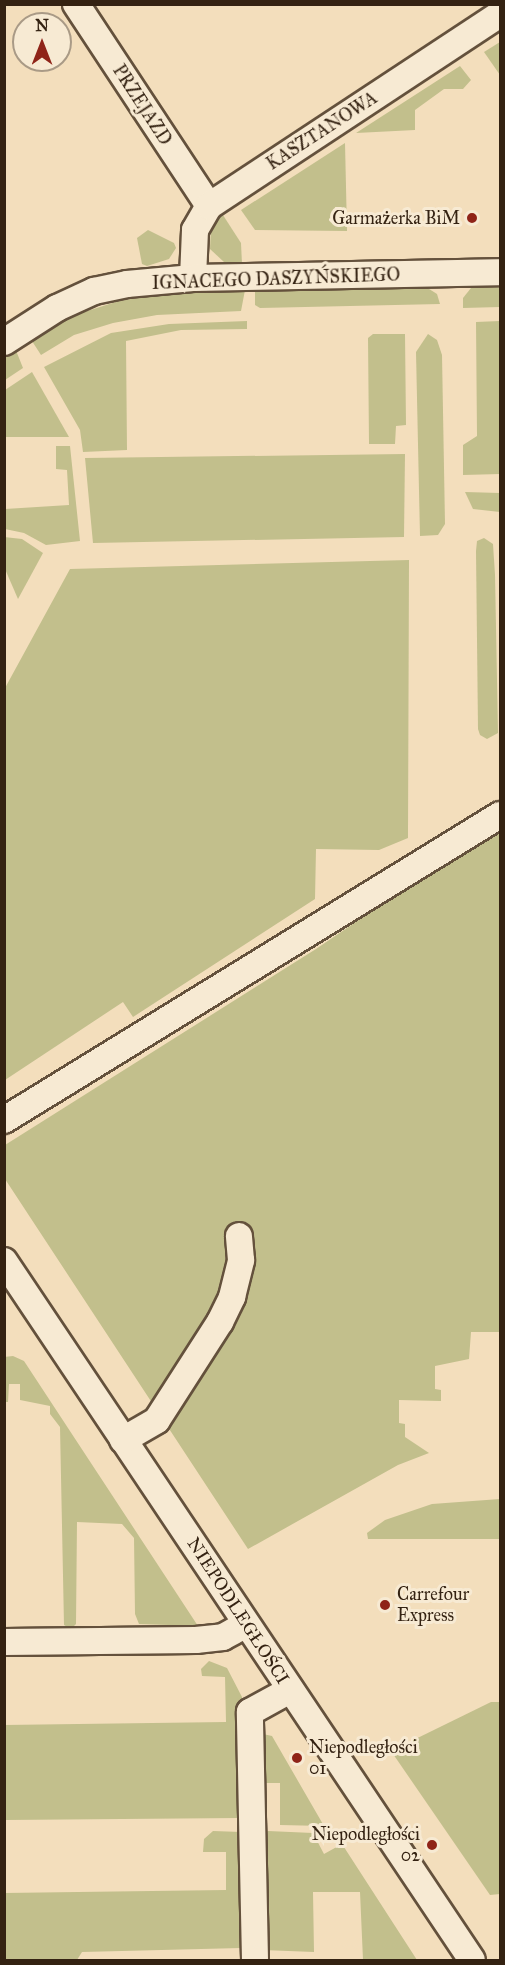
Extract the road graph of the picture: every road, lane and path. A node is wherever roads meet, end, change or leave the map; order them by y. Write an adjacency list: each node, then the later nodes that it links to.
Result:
1 (76, 4): 3 (street, PRZEJAZD)
2 (501, 14): 3 (street, KASZTANOWA)
3 (209, 206): 5 (street, KASZTANOWA)
4 (501, 272): 5 (street, IGNACEGO DASZYŃSKIEGO)
5 (193, 278): 6 (street, IGNACEGO DASZYŃSKIEGO)
6 (4, 342)
7 (501, 815): 8 (street)
8 (4, 1120)
9 (239, 1236): 11 (street)
10 (4, 1261): 11 (street, NIEPODLEGŁOŚCI)
11 (123, 1440): 12 (street, NIEPODLEGŁOŚCI)
12 (246, 1624): 13 (street); 14 (street, NIEPODLEGŁOŚCI)
13 (4, 1642)
14 (290, 1690): 15 (street); 16 (street, NIEPODLEGŁOŚCI)
15 (255, 1960)
16 (471, 1960)

